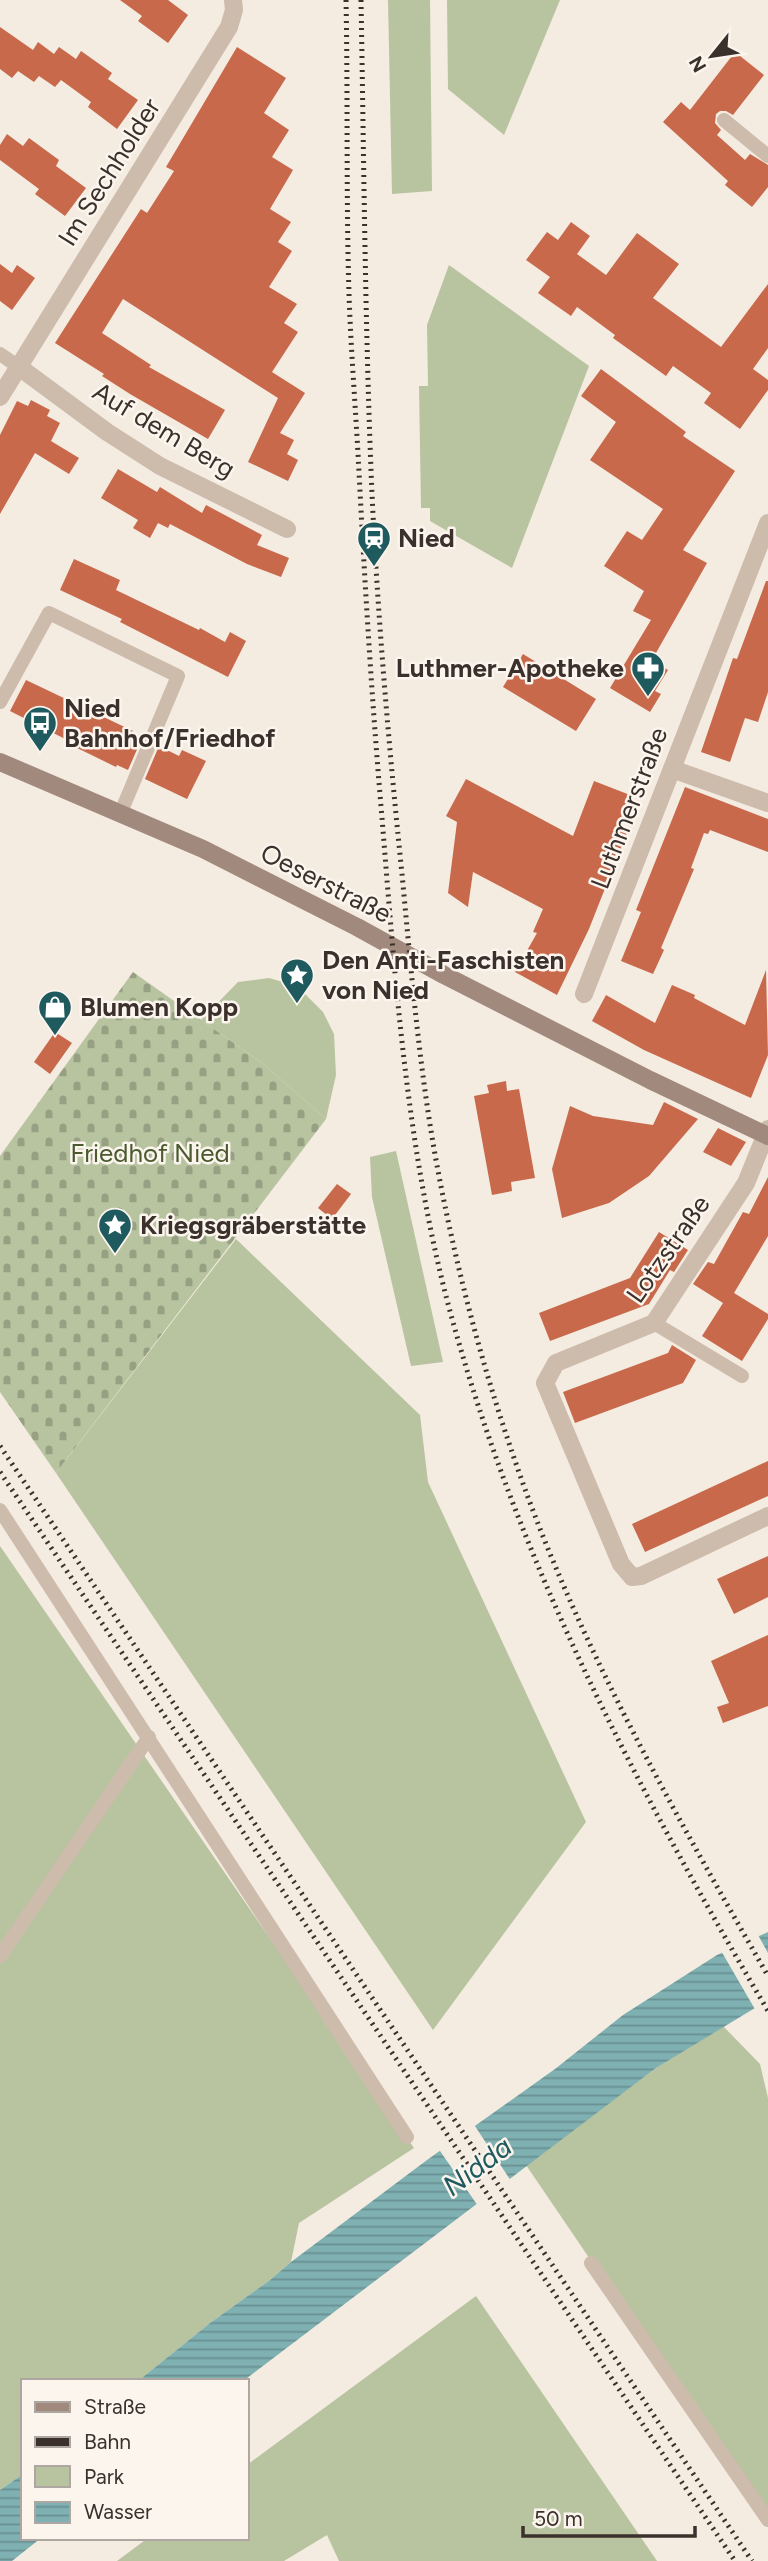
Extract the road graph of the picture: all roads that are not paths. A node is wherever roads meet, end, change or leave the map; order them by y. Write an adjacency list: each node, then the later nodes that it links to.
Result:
1 (233, 0): 5 (street, Im Sechholder)
2 (724, 120): 3 (lane)
3 (768, 156)
4 (0, 354): 5 (lane)
5 (19, 367): 6 (street, Im Sechholder); 8 (street, Auf dem Berg)
6 (0, 397)
7 (768, 523): 11 (street, Luthmerstraße)
8 (287, 528)
9 (0, 702): 13 (lane)
10 (1, 766): 13 (street, Oeserstraße)
11 (672, 769): 12 (street); 14 (street, Luthmerstraße)
12 (768, 803)
13 (121, 812): 15 (street, Oeserstraße)
14 (584, 994)
15 (767, 1133): 16 (street, Lotzstraße)
16 (654, 1323): 17 (lane); 19 (street, Lotzstraße)
17 (742, 1376)
18 (0, 1510): 20 (lane)
19 (768, 1516)
20 (149, 1737): 21 (lane); 22 (lane)
21 (0, 1956)
22 (407, 2137)
23 (592, 2263): 24 (lane)
24 (768, 2521)

